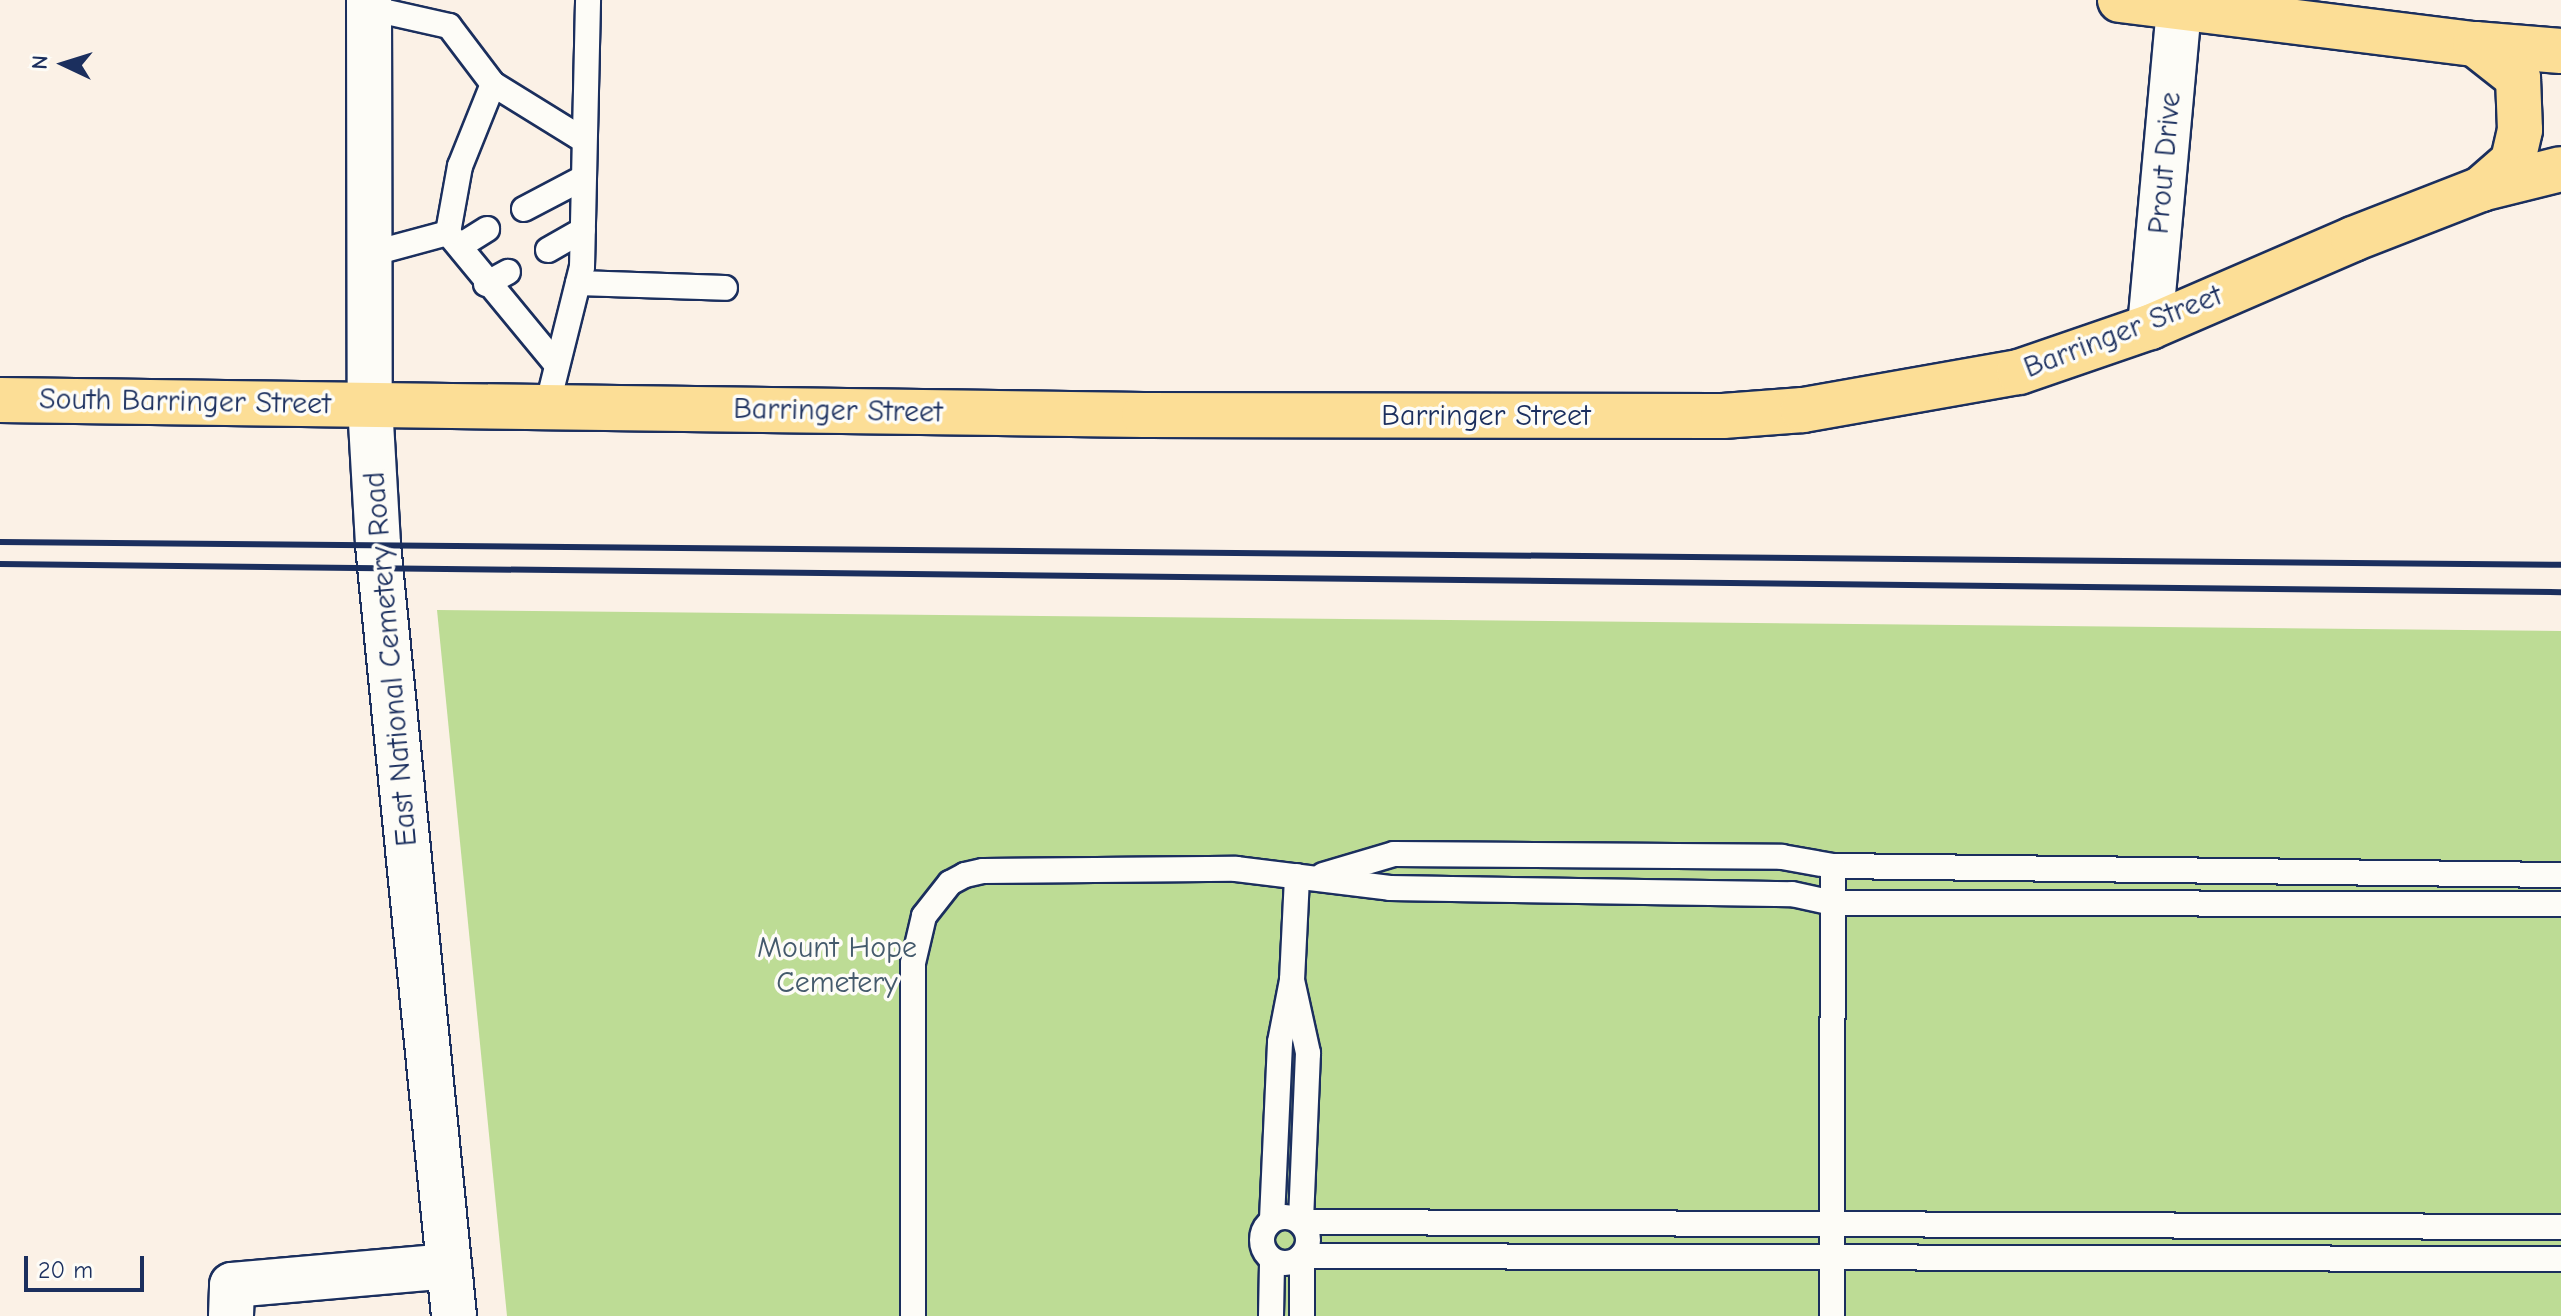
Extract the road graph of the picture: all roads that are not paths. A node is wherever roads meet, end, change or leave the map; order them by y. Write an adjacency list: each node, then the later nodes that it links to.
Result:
1 (588, 0): 8 (lane)
2 (2120, 0): 4 (highway)
3 (369, 4): 7 (lane); 17 (street, East National Cemetery Road)
4 (2179, 4): 5 (highway); 22 (street, Prout Drive)
5 (2475, 44): 6 (highway); 11 (highway)
6 (2561, 51)
7 (493, 84): 8 (lane); 15 (lane)
8 (582, 139): 10 (lane)
9 (2561, 169): 11 (highway, Barringer Street)
10 (583, 178): 12 (lane); 14 (lane)
11 (2481, 189): 22 (highway, Barringer Street)
12 (524, 209)
13 (487, 229): 15 (lane)
14 (583, 230): 16 (lane); 19 (lane)
15 (454, 240): 17 (lane); 20 (lane)
16 (548, 250)
17 (370, 254): 25 (street, East National Cemetery Road)
18 (508, 272): 20 (lane)
19 (578, 283): 21 (lane); 23 (lane)
20 (486, 284): 23 (lane)
21 (725, 288)
22 (2150, 327): 26 (highway, Barringer Street)
23 (557, 365): 26 (lane)
24 (0, 400): 25 (highway, South Barringer Street)
25 (370, 405): 26 (highway, Barringer Street); 41 (street, East National Cemetery Road)
26 (547, 407)
27 (1833, 866): 28 (lane); 29 (lane); 30 (lane)
28 (2561, 875)
29 (1306, 877): 30 (lane); 32 (lane); 44 (lane)
30 (1833, 903): 31 (lane); 35 (lane)
31 (2561, 904)
32 (1292, 980): 33 (lane); 34 (lane)
33 (1272, 1219): 34 (lane); 40 (lane)
34 (1301, 1222): 35 (lane); 37 (lane)
35 (1832, 1224): 36 (lane); 38 (lane)
36 (2561, 1227)
37 (1302, 1256): 38 (lane); 40 (lane); 46 (lane)
38 (1832, 1258): 39 (lane); 47 (lane)
39 (2561, 1259)
40 (1272, 1262): 45 (lane)
41 (449, 1266): 42 (street); 43 (street, East National Cemetery Road)
42 (231, 1316)
43 (454, 1316)
44 (913, 1316)
45 (1271, 1316)
46 (1302, 1316)
47 (1832, 1316)

